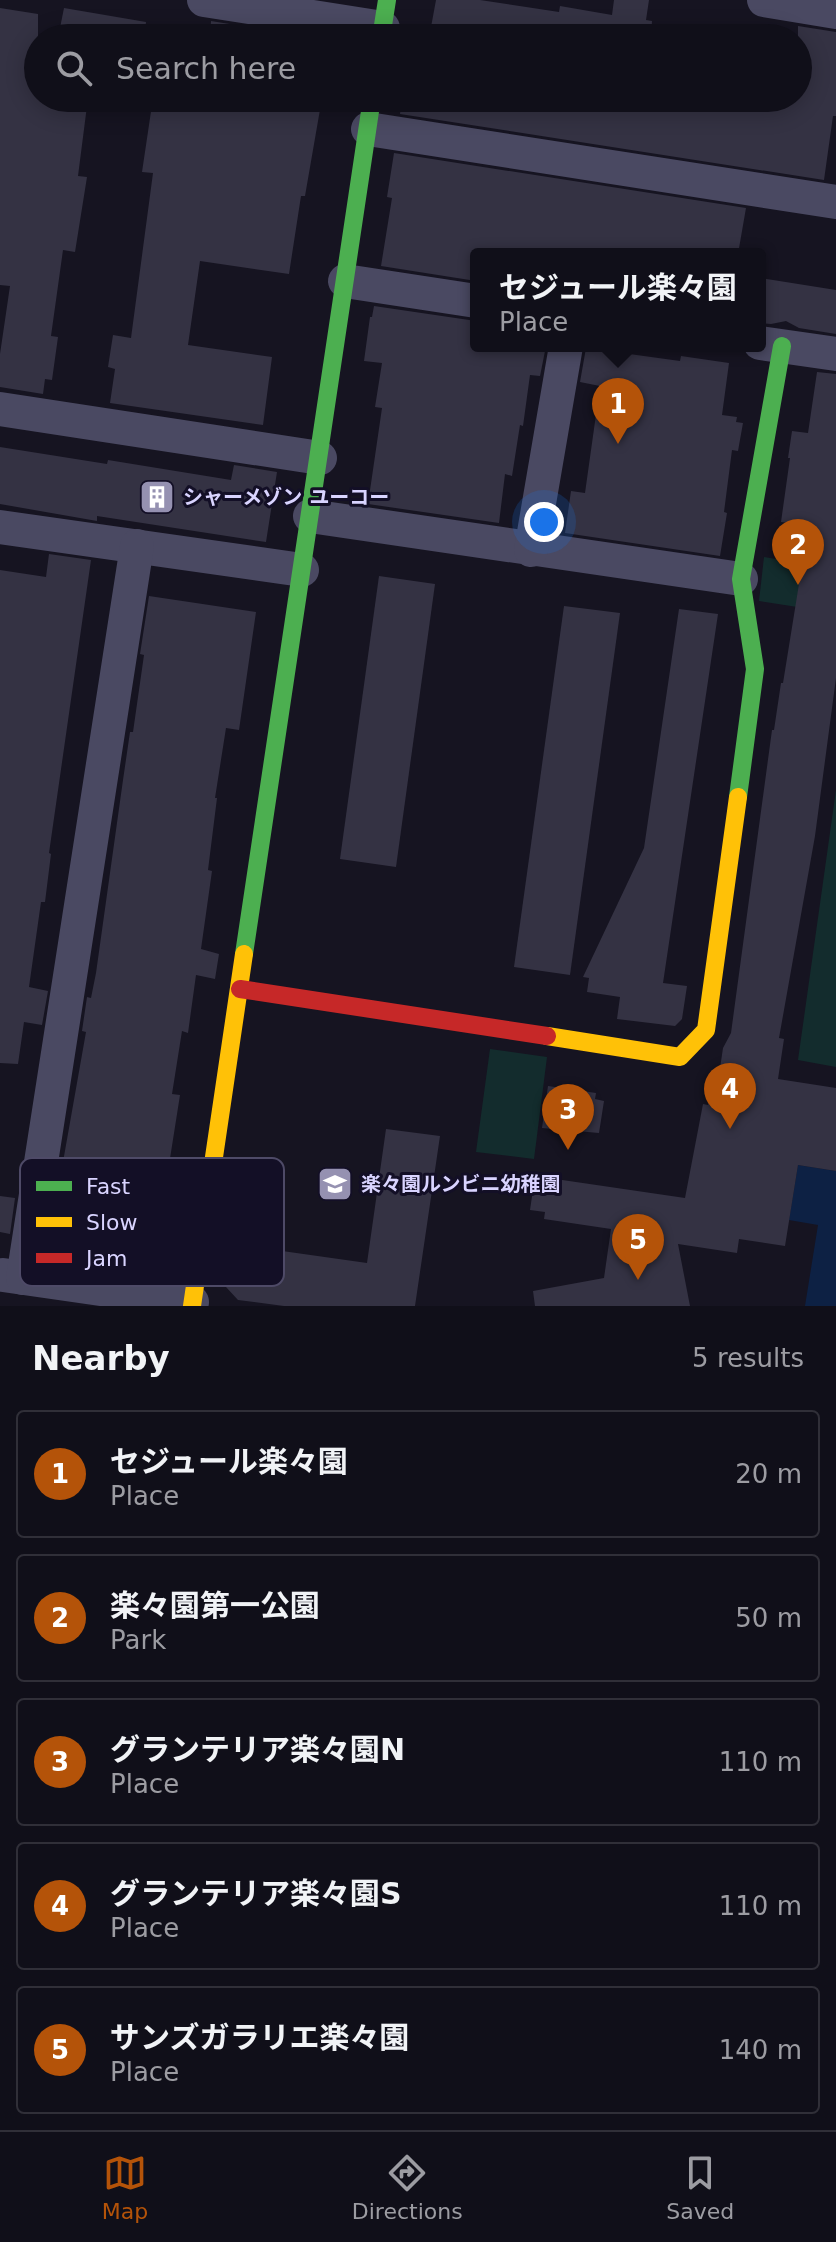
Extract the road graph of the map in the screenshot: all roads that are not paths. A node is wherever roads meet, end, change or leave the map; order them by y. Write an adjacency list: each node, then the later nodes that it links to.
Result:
1 (204, 0): 4 (street)
2 (764, 0): 3 (street)
3 (836, 12)
4 (384, 22)
5 (370, 113): 6 (street); 7 (street)
6 (836, 202)
7 (345, 281): 8 (street); 13 (street)
8 (470, 300)
9 (771, 345): 11 (street); 19 (street)
10 (565, 352): 17 (street)
11 (836, 354)
12 (0, 409): 13 (street)
13 (320, 458): 14 (street)
14 (310, 516): 17 (street); 18 (street)
15 (0, 527): 16 (street)
16 (137, 546): 18 (street); 21 (street)
17 (531, 550): 19 (street)
18 (302, 570): 20 (street)
19 (741, 579): 20 (street)
20 (240, 989): 22 (street)
21 (32, 1158)
22 (214, 1158)
23 (20, 1229): 24 (street)
24 (12, 1276)
25 (76, 1286): 26 (street)
26 (192, 1304)

